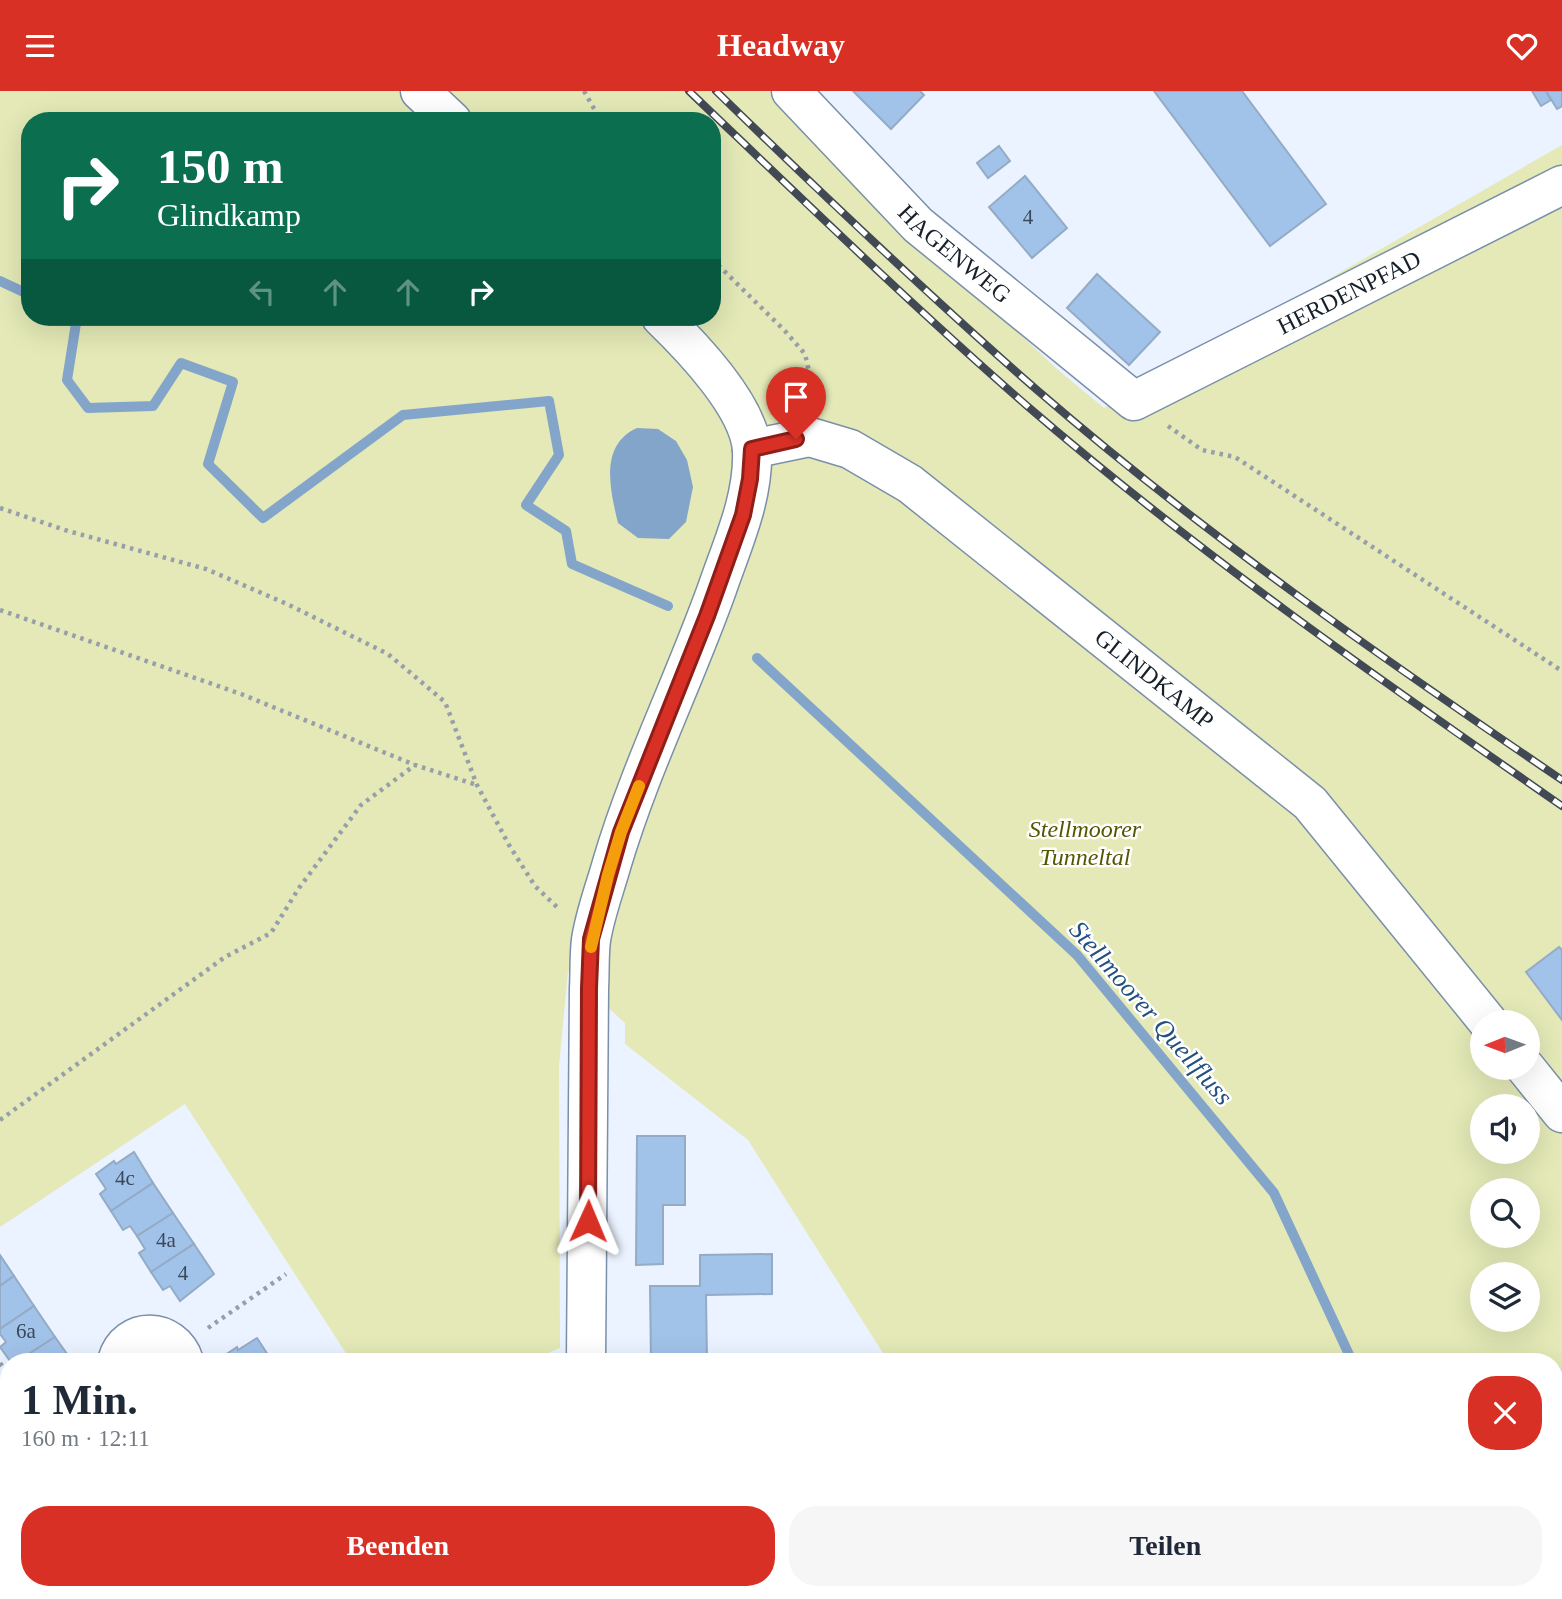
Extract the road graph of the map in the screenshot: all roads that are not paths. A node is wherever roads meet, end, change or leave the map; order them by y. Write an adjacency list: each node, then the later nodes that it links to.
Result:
1 (420, 91): 3 (street)
2 (791, 91): 6 (street, HAGENWEG)
3 (442, 112)
4 (1562, 185): 6 (street, HERDENPFAD)
5 (670, 326): 7 (street)
6 (1133, 401)
7 (752, 449): 8 (street, GLINDKAMP); 13 (street)
8 (1478, 1010)
9 (1535, 1080): 10 (street)
10 (1562, 1113)
11 (121, 1353): 12 (street)
12 (179, 1353)
13 (586, 1353)

